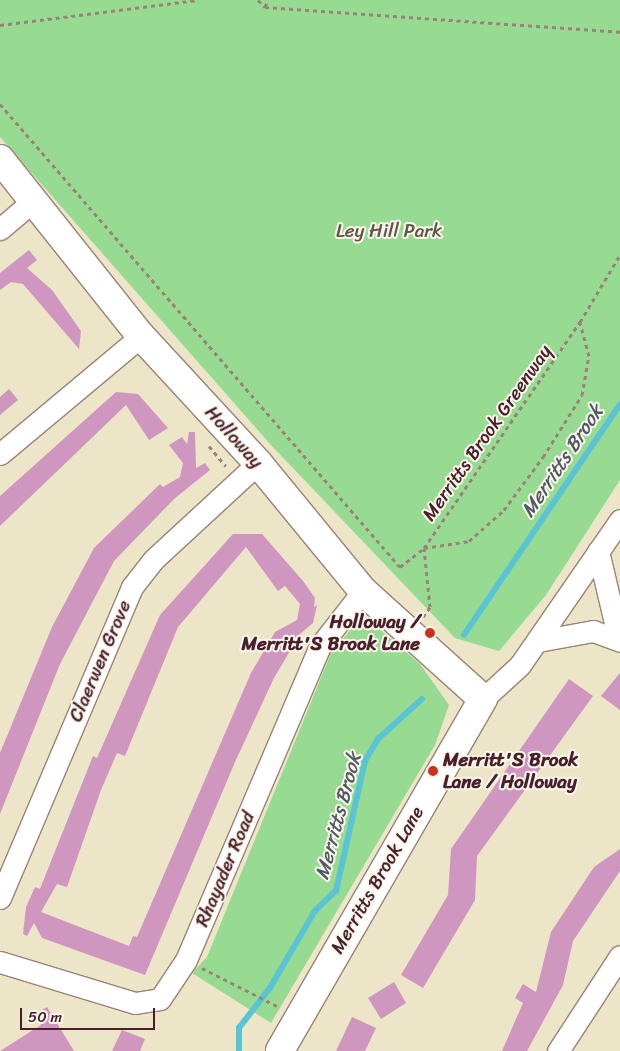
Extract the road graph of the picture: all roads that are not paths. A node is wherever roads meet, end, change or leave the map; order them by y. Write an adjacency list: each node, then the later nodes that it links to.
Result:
1 (0, 159): 2 (street, Holloway)
2 (33, 201): 3 (street); 4 (street, Holloway)
3 (0, 230)
4 (141, 336): 5 (street); 6 (street, Holloway)
5 (0, 454)
6 (258, 463): 9 (street, Holloway); 13 (street, Claerwen Grove)
7 (620, 520): 8 (street, Merritts Brook Lane)
8 (598, 551): 10 (street); 11 (street, Merritts Brook Lane)
9 (364, 591): 12 (street, Holloway); 15 (street, Rhayader Road)
10 (619, 640): 11 (street)
11 (538, 641): 12 (street, Merritts Brook Lane)
12 (483, 699): 16 (street, Merritts Brook Lane)
13 (0, 898)
14 (620, 956): 17 (street)
15 (0, 962)
16 (280, 1051)
17 (558, 1051)

